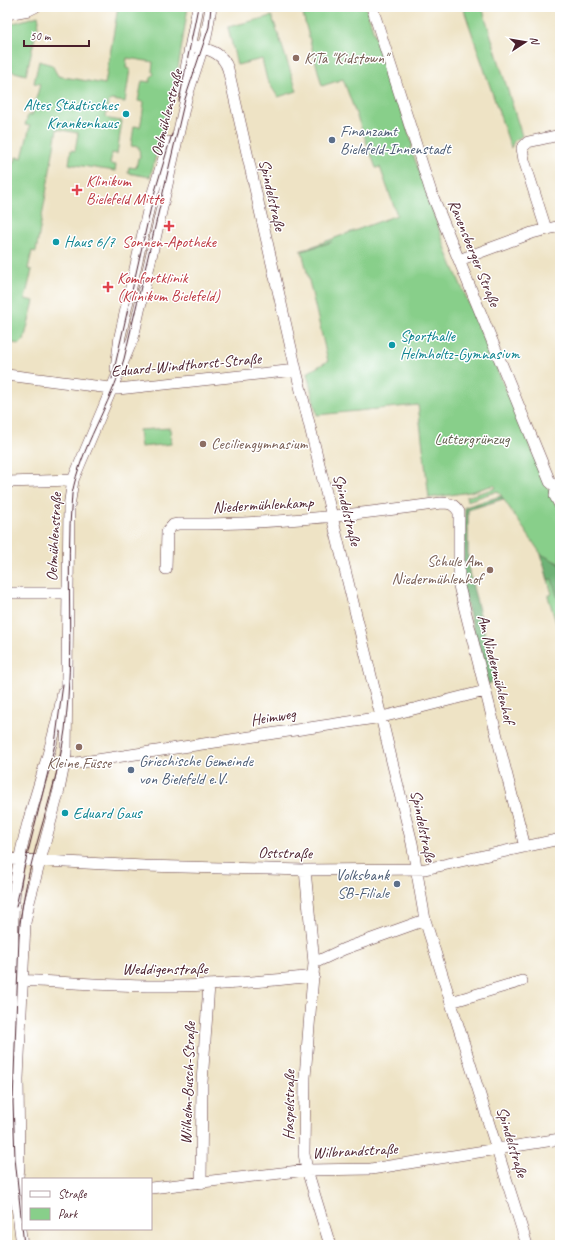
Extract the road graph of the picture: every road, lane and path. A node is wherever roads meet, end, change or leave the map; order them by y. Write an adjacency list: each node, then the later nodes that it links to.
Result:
1 (35, 7): 5 (street)
2 (198, 7): 6 (street, Oelmühlenstraße)
3 (211, 7): 7 (street, Oelmühlenstraße)
4 (372, 7): 11 (street, Ravensberger Straße)
5 (7, 14)
6 (192, 45): 7 (street, Spindelstraße); 14 (street, Oelmühlenstraße)
7 (203, 48): 12 (street, Spindelstraße); 14 (street, Oelmühlenstraße)
8 (560, 135): 10 (street)
9 (560, 226): 10 (street)
10 (546, 229): 11 (street)
11 (459, 260): 17 (street, Ravensberger Straße)
12 (296, 370): 14 (street, Eduard-Windthorst-Straße); 20 (street, Spindelstraße)
13 (7, 376): 14 (street, Eduard-Windthorst-Straße)
14 (112, 389): 15 (street, Oelmühlenstraße)
15 (73, 480): 16 (street); 23 (street, Oelmühlenstraße)
16 (7, 482)
17 (558, 487): 19 (street, Ravensberger Straße)
18 (448, 503): 20 (street, Niedermühlenkamp); 25 (street, Am Niedermühlenhof)
19 (560, 505)
20 (333, 517): 21 (street, Niedermühlenkamp); 26 (street, Spindelstraße)
21 (166, 569)
22 (7, 593): 23 (street)
23 (67, 593): 24 (street, Oelmühlenstraße)
24 (66, 670): 27 (street, Oelmühlenstraße); 31 (street, Oelmühlenstraße)
25 (485, 691): 26 (street, Heimweg); 29 (street, Am Niedermühlenhof)
26 (382, 717): 27 (street, Heimweg); 33 (street, Spindelstraße)
27 (65, 763): 32 (street, Oelmühlenstraße)
28 (560, 839): 29 (street, Oststraße)
29 (525, 847): 33 (street, Oststraße)
30 (7, 859): 31 (street, Oststraße)
31 (19, 860): 32 (street, Oststraße); 38 (street, Oelmühlenstraße)
32 (39, 861): 34 (street, Oststraße); 38 (street, Oelmühlenstraße)
33 (416, 868): 34 (street, Oststraße); 35 (street, Spindelstraße)
34 (305, 870): 36 (street, Haspelstraße)
35 (425, 920): 36 (street); 41 (street, Spindelstraße)
36 (314, 963): 37 (street, Haspelstraße)
37 (314, 976): 40 (street, Weddigenstraße); 44 (street, Haspelstraße)
38 (15, 980): 40 (street, Weddigenstraße); 47 (street)
39 (522, 980): 41 (street)
40 (209, 985): 45 (street, Wilhelm-Busch-Straße)
41 (451, 1002): 43 (street, Spindelstraße)
42 (560, 1138): 43 (street, Wilbrandstraße)
43 (497, 1148): 44 (street, Wilbrandstraße); 50 (street, Spindelstraße)
44 (307, 1170): 45 (street, Wilbrandstraße); 49 (street, Haspelstraße)
45 (201, 1182): 46 (street, Wilbrandstraße)
46 (152, 1188)
47 (15, 1195): 48 (street)
48 (22, 1245)
49 (330, 1245)
50 (527, 1245)

